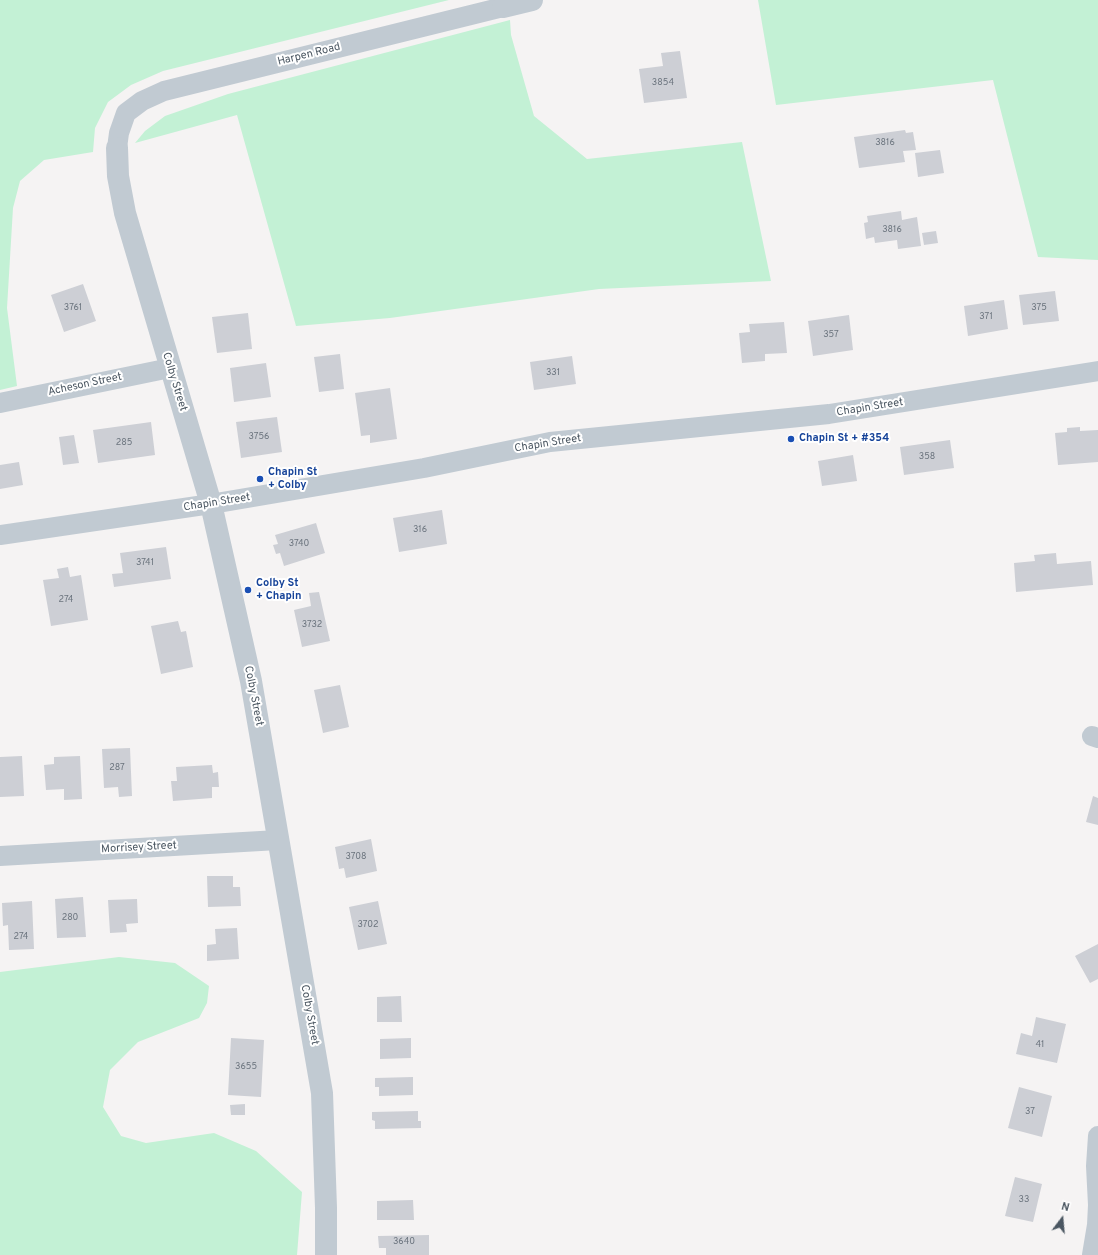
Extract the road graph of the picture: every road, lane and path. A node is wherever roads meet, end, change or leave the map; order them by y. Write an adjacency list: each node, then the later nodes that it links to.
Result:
1 (532, 0): 2 (street, Harpen Road)
2 (503, 7): 3 (street, Harpen Road)
3 (116, 148): 4 (street, Colby Street)
4 (170, 368): 6 (street, Acheson Street); 7 (street, Colby Street)
5 (1098, 371): 7 (street, Chapin Street)
6 (0, 403)
7 (211, 504): 8 (street, Chapin Street); 9 (street, Colby Street)
8 (0, 535)
9 (278, 840): 10 (street, Morrisey Street); 12 (street, Colby Street)
10 (0, 856)
11 (1098, 1136): 13 (street)
12 (326, 1255)
13 (1092, 1255)

